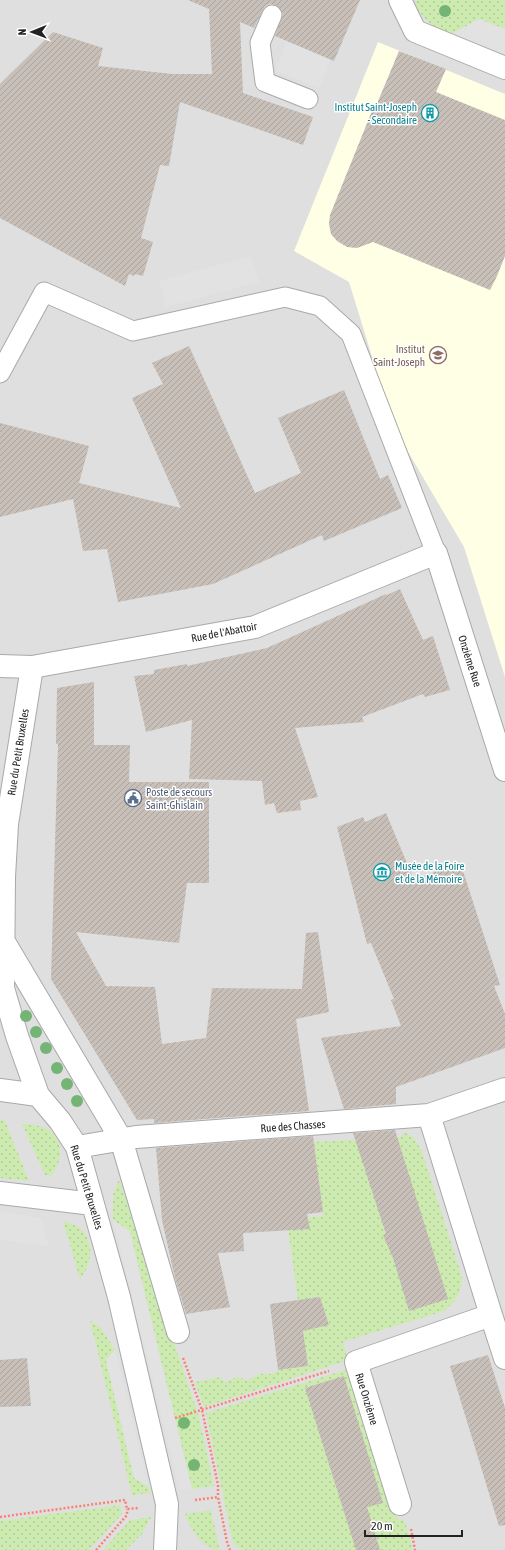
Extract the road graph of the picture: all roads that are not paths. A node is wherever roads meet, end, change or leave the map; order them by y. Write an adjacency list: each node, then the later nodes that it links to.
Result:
1 (400, 0): 3 (street)
2 (272, 15): 4 (lane)
3 (505, 68)
4 (308, 99)
5 (0, 374): 6 (lane)
6 (436, 552): 8 (street, Rue de l'Abattoir); 9 (street, Onzième Rue)
7 (0, 666): 8 (street, Rue de l'Abattoir)
8 (32, 667): 10 (street, Rue du Petit Bruxelles)
9 (505, 770)
10 (3, 939): 13 (street, Rue du Petit Bruxelles); 15 (street)
11 (505, 1089): 14 (street, Rue des Chasses)
12 (0, 1090): 13 (street)
13 (38, 1094): 16 (street, Rue du Petit Bruxelles)
14 (429, 1116): 15 (street, Rue des Chasses); 19 (street)
15 (121, 1139): 16 (street, Rue des Chasses); 20 (street)
16 (77, 1147): 18 (street, Rue du Petit Bruxelles)
17 (0, 1194): 18 (street)
18 (93, 1204): 23 (street, Rue du Petit Bruxelles)
19 (491, 1315): 21 (street); 22 (street, Rue Onzième)
20 (178, 1332)
21 (505, 1358)
22 (400, 1504)
23 (165, 1550)

